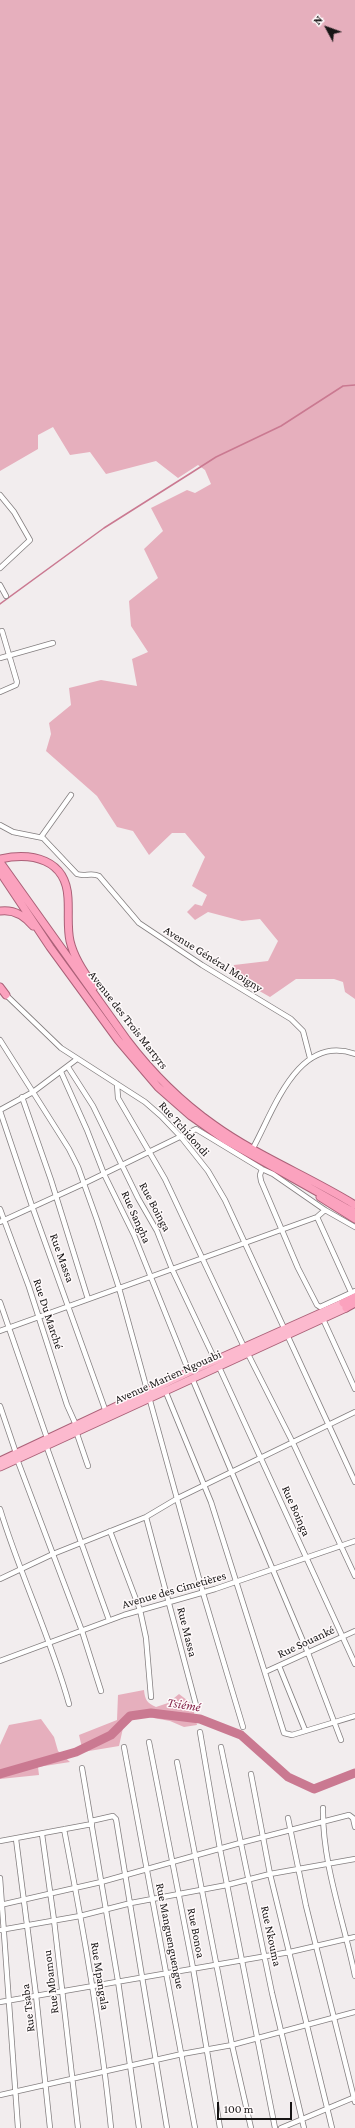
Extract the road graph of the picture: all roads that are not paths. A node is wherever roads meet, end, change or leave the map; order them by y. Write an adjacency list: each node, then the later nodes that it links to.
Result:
1 (0, 495): 2 (street)
2 (0, 568)
3 (0, 585): 4 (street)
4 (6, 596)
5 (2, 631): 7 (street)
6 (53, 643): 7 (street)
7 (9, 654): 8 (street); 9 (street)
8 (0, 658)
9 (0, 692)
10 (72, 794): 12 (street)
11 (0, 826): 12 (street)
12 (41, 837): 22 (street, Avenue Général Moigny)
13 (1, 859): 19 (highway, Avenue des Trois Martyrs); 19 (highway)
14 (0, 872): 16 (highway, Avenue des Trois Martyrs)
15 (0, 911): 16 (highway)
16 (50, 947): 37 (highway, Avenue des Trois Martyrs)
17 (0, 988): 18 (highway)
18 (6, 995): 23 (street, Rue Tchidondi)
19 (108, 1012): 31 (highway, Avenue des Trois Martyrs)
20 (0, 1040): 27 (street)
21 (355, 1054): 22 (street)
22 (310, 1058): 31 (street)
23 (78, 1059): 24 (street); 26 (street, Rue Tchidondi)
24 (68, 1067): 25 (street); 33 (street, Rue Boinga)
25 (61, 1072): 27 (street); 35 (street, Rue Sangha)
26 (117, 1084): 30 (street, Rue Tchidondi); 32 (street)
27 (33, 1092): 28 (street); 36 (street)
28 (22, 1098): 29 (street); 38 (street)
29 (0, 1110): 40 (street, Rue Massa)
30 (181, 1137): 32 (street); 34 (street); 49 (street, Rue Tchidondi)
31 (253, 1148): 39 (highway, Avenue des Trois Martyrs)
32 (150, 1152): 33 (street); 50 (street)
33 (123, 1164): 35 (street); 51 (street, Rue Boinga)
34 (262, 1169): 42 (street); 48 (street)
35 (104, 1174): 36 (street); 52 (street, Rue Sangha)
36 (83, 1184): 38 (street); 53 (street)
37 (312, 1188): 43 (highway, Avenue des Trois Martyrs); 45 (highway)
38 (55, 1196): 40 (street); 55 (street)
39 (355, 1205)
40 (32, 1206): 46 (street); 58 (street, Rue Massa)
41 (0, 1209): 46 (street, Rue Du Marché)
42 (325, 1210): 44 (street); 47 (street)
43 (355, 1213)
44 (317, 1217): 48 (street); 54 (street)
45 (355, 1219)
46 (2, 1221): 61 (street, Rue Du Marché)
47 (355, 1227)
48 (282, 1229): 49 (street); 54 (street)
49 (244, 1243): 50 (street); 65 (street, Rue Tchidondi)
50 (202, 1258): 51 (street); 66 (street)
51 (172, 1268): 52 (street); 68 (street, Rue Boinga)
52 (150, 1276): 53 (street); 69 (street, Rue Sangha)
53 (119, 1288): 55 (street); 72 (street)
54 (354, 1295): 59 (highway)
55 (88, 1299): 58 (street)
56 (0, 1302): 63 (street)
57 (355, 1303): 59 (highway)
58 (69, 1306): 61 (street); 74 (street, Rue Massa)
59 (345, 1306): 60 (highway); 62 (main road, Avenue Marien Ngouabi); 65 (main road)
60 (355, 1308)
61 (39, 1318): 63 (street); 77 (street, Rue Du Marché)
62 (323, 1319): 65 (main road, Avenue Marien Ngouabi); 70 (street)
63 (9, 1328): 64 (street); 78 (street)
64 (0, 1331)
65 (285, 1333): 66 (main road); 67 (main road, Avenue Marien Ngouabi); 76 (street, Rue Tchidondi)
66 (244, 1346): 68 (main road)
67 (248, 1354): 68 (main road, Avenue Marien Ngouabi); 79 (street)
68 (217, 1363): 69 (main road, Avenue Marien Ngouabi); 81 (street, Rue Boinga)
69 (190, 1375): 71 (main road, Avenue Marien Ngouabi); 72 (main road); 85 (street, Rue Sangha)
70 (355, 1389)
71 (165, 1390): 72 (main road, Avenue Marien Ngouabi); 87 (street)
72 (148, 1395): 74 (main road); 77 (main road, Avenue Marien Ngouabi); 88 (street)
73 (0, 1406): 80 (street)
74 (106, 1412): 77 (main road)
75 (355, 1412): 76 (street)
76 (329, 1426): 79 (street); 86 (street, Rue Tchidondi)
77 (76, 1428): 78 (main road, Avenue Marien Ngouabi); 83 (street, Rue Du Marché)
78 (46, 1442): 80 (main road, Avenue Marien Ngouabi); 93 (street)
79 (293, 1443): 81 (street); 94 (street)
80 (16, 1456): 82 (main road); 84 (main road, Avenue Marien Ngouabi); 95 (street)
81 (261, 1458): 85 (street); 96 (street, Rue Boinga)
82 (0, 1460)
83 (88, 1466)
84 (0, 1467)
85 (230, 1473): 87 (street); 98 (street, Rue Sangha)
86 (355, 1482)
87 (204, 1487): 88 (street); 101 (street)
88 (178, 1498): 90 (street); 102 (street)
89 (0, 1509): 97 (street)
90 (146, 1517): 91 (street); 103 (street, Rue Massa)
91 (110, 1531): 93 (street); 104 (street)
92 (355, 1541): 94 (street, Avenue des Cimetières)
93 (83, 1542): 95 (street); 105 (street)
94 (340, 1546): 96 (street, Avenue des Cimetières); 99 (street)
95 (53, 1554): 97 (street); 106 (street)
96 (306, 1558): 98 (street, Avenue des Cimetières); 108 (street, Rue Boinga)
97 (20, 1569): 100 (street); 109 (street)
98 (273, 1570): 101 (street, Avenue des Cimetières); 110 (street, Rue Sangha)
99 (355, 1576)
100 (0, 1579)
101 (236, 1582): 102 (street, Avenue des Cimetières); 114 (street)
102 (203, 1593): 103 (street, Avenue des Cimetières); 121 (street)
103 (169, 1602): 104 (street, Avenue des Cimetières); 118 (street, Rue Massa)
104 (140, 1610): 105 (street, Avenue des Cimetières); 116 (street)
105 (109, 1620): 106 (street, Avenue des Cimetières)
106 (82, 1631): 109 (street, Avenue des Cimetières); 115 (street)
107 (355, 1631): 108 (street, Rue Souanké)
108 (343, 1636): 110 (street, Rue Souanké); 112 (street, Rue Boinga)
109 (48, 1641): 111 (street, Avenue des Cimetières); 117 (street)
110 (308, 1653): 113 (street, Rue Souanké); 120 (street, Rue Sangha)
111 (0, 1661)
112 (355, 1664)
113 (279, 1666): 114 (street, Rue Souanké); 122 (street)
114 (265, 1672): 122 (street)
115 (100, 1691)
116 (151, 1697)
117 (68, 1704)
118 (196, 1705)
119 (355, 1716): 120 (street)
120 (335, 1721): 122 (street); 124 (street, Rue Sangha)
121 (243, 1727)
122 (305, 1730)
123 (200, 1732): 143 (street)
124 (341, 1740)
125 (149, 1742): 146 (street, Rue Bonoa)
126 (124, 1747): 148 (street, Rue Manguenguengue)
127 (221, 1747): 142 (street, Rue Nkouma)
128 (177, 1762): 144 (street)
129 (82, 1768): 133 (street)
130 (251, 1774): 139 (street)
131 (324, 1808): 134 (street)
132 (288, 1818): 137 (street)
133 (91, 1822): 136 (street); 151 (street); 154 (street)
134 (323, 1823): 135 (street); 137 (street); 147 (street)
135 (355, 1827)
136 (64, 1829): 138 (street); 156 (street, Rue Mpangala)
137 (290, 1831): 139 (street); 149 (street)
138 (42, 1834): 140 (street); 158 (street, Rue Mbamou)
139 (262, 1838): 142 (street); 150 (street)
140 (16, 1839): 141 (street); 161 (street, Rue Tsaba)
141 (0, 1841)
142 (240, 1843): 143 (street); 153 (street, Rue Nkouma)
143 (220, 1849): 144 (street); 155 (street)
144 (196, 1855): 146 (street); 157 (street)
145 (355, 1859): 147 (street)
146 (173, 1861): 148 (street); 159 (street, Rue Bonoa)
147 (329, 1865): 149 (street); 170 (street)
148 (147, 1868): 151 (street); 160 (street, Rue Manguenguengue)
149 (299, 1868): 150 (street); 171 (street)
150 (270, 1874): 153 (street); 172 (street)
151 (125, 1875): 154 (street); 162 (street)
152 (0, 1878): 163 (street)
153 (249, 1878): 155 (street); 173 (street, Rue Nkouma)
154 (100, 1882): 156 (street); 164 (street)
155 (227, 1885): 157 (street); 174 (street)
156 (76, 1887): 158 (street); 165 (street, Rue Mpangala)
157 (201, 1890): 159 (street); 175 (street)
158 (51, 1893): 161 (street); 166 (street, Rue Mbamou)
159 (179, 1894): 160 (street); 176 (street, Rue Bonoa)
160 (153, 1899): 162 (street); 177 (street, Rue Manguenguengue)
161 (24, 1901): 163 (street); 167 (street, Rue Tsaba)
162 (131, 1903): 164 (street); 179 (street)
163 (1, 1905): 168 (street)
164 (106, 1909): 165 (street); 180 (street)
165 (80, 1916): 166 (street); 181 (street, Rue Mpangala)
166 (54, 1920): 167 (street); 182 (street, Rue Mbamou)
167 (27, 1926): 168 (street); 183 (street, Rue Tsaba)
168 (2, 1930): 184 (street)
169 (355, 1937): 170 (street)
170 (347, 1939): 171 (street); 178 (street)
171 (317, 1946): 172 (street); 187 (street)
172 (290, 1952): 173 (street); 188 (street)
173 (266, 1956): 174 (street); 189 (street, Rue Nkouma)
174 (242, 1959): 175 (street); 190 (street)
175 (216, 1964): 176 (street); 191 (street)
176 (193, 1968): 177 (street); 192 (street, Rue Bonoa)
177 (166, 1972): 179 (street); 193 (street, Rue Manguenguengue)
178 (355, 1976)
179 (141, 1977): 180 (street); 194 (street)
180 (118, 1981): 181 (street); 195 (street)
181 (92, 1986): 182 (street); 196 (street, Rue Mpangala)
182 (63, 1991): 183 (street); 197 (street, Rue Mbamou)
183 (36, 1995): 184 (street); 198 (street, Rue Tsaba)
184 (9, 2001): 185 (street); 199 (street)
185 (0, 2002)
186 (355, 2012): 187 (street)
187 (334, 2017): 188 (street); 201 (street)
188 (306, 2025): 189 (street); 202 (street)
189 (281, 2032): 190 (street); 203 (street, Rue Nkouma)
190 (257, 2039): 191 (street); 213 (street)
191 (232, 2045): 192 (street); 212 (street)
192 (206, 2049): 193 (street); 211 (street, Rue Bonoa)
193 (182, 2054): 194 (street); 210 (street, Rue Manguenguengue)
194 (156, 2061): 195 (street); 209 (street)
195 (129, 2066): 196 (street); 208 (street)
196 (105, 2072): 197 (street); 207 (street, Rue Mpangala)
197 (72, 2079): 198 (street); 206 (street, Rue Mbamou)
198 (46, 2085): 199 (street); 205 (street, Rue Tsaba)
199 (17, 2091): 200 (street); 204 (street)
200 (0, 2095)
201 (355, 2098): 202 (street)
202 (327, 2108): 203 (street); 216 (street)
203 (302, 2120): 214 (street); 215 (street, Rue Nkouma)
204 (18, 2128)
205 (50, 2128)
206 (78, 2128)
207 (111, 2128)
208 (139, 2128)
209 (166, 2128)
210 (195, 2128)
211 (220, 2128)
212 (251, 2128)
213 (275, 2128)
214 (281, 2128)
215 (304, 2128)
216 (332, 2128)

